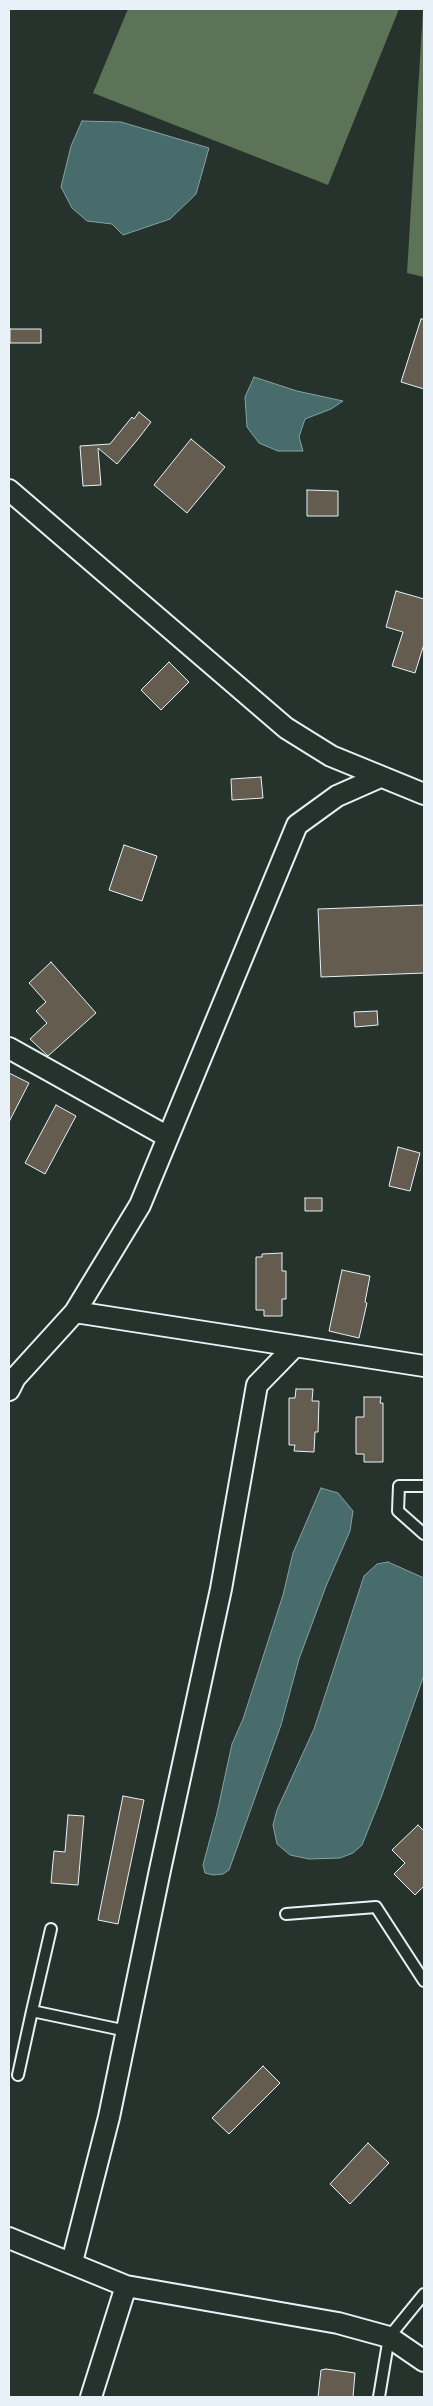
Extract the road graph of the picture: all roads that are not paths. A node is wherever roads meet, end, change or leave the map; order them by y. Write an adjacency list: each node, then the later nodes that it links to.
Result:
1 (9, 490): 2 (street)
2 (380, 777): 3 (street); 5 (street)
3 (424, 794)
4 (9, 1048): 5 (street)
5 (168, 1137): 6 (street)
6 (75, 1312): 7 (street); 9 (street)
7 (295, 1346): 8 (street); 16 (street)
8 (424, 1366)
9 (9, 1390)
10 (424, 1486): 11 (lane)
11 (424, 1534)
12 (286, 1914): 14 (lane)
13 (51, 1929): 15 (lane)
14 (424, 1980)
15 (32, 2011): 16 (lane); 17 (lane)
16 (127, 2031): 19 (street)
17 (18, 2075)
18 (9, 2238): 19 (street)
19 (72, 2262): 20 (street)
20 (126, 2286): 22 (street); 24 (street)
21 (424, 2294): 22 (lane)
22 (389, 2337): 23 (street); 25 (lane)
23 (424, 2361)
24 (91, 2397)
25 (379, 2397)

